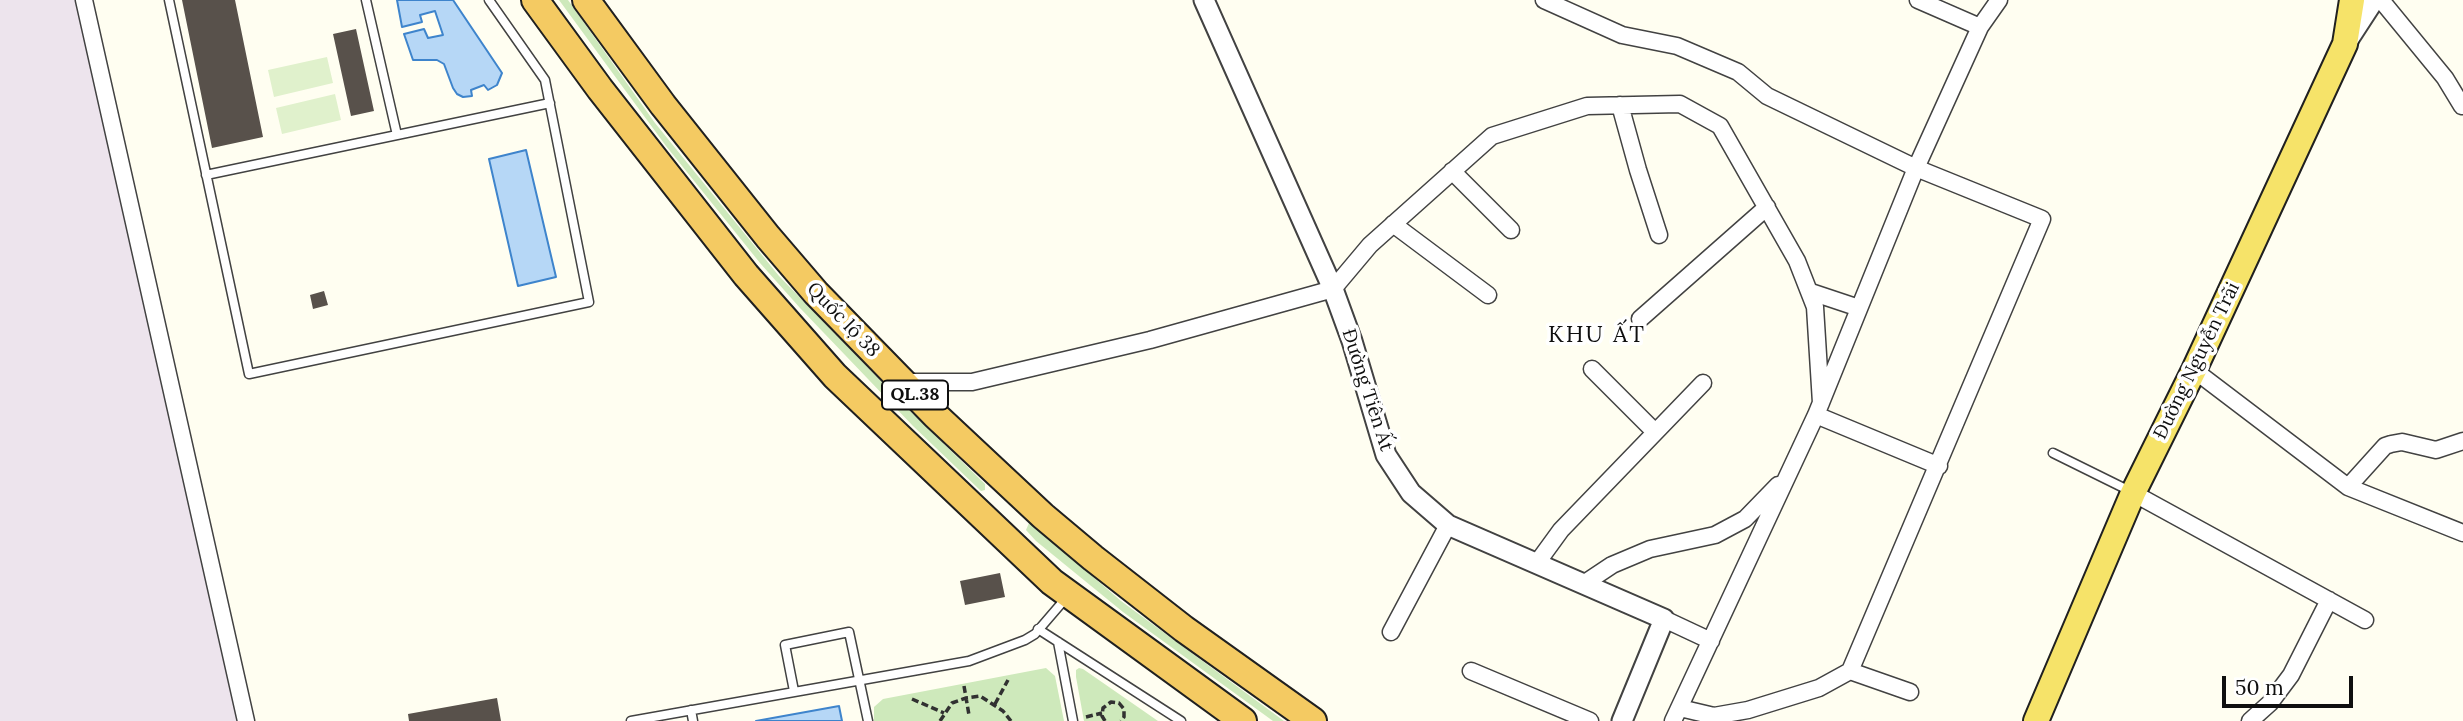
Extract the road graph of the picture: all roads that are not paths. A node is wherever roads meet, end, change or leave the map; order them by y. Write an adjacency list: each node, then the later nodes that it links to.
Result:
1 (84, 0): 65 (street)
2 (169, 0): 22 (lane)
3 (366, 0): 19 (lane)
4 (489, 0): 16 (lane)
5 (536, 0): 45 (highway, QL.38)
6 (586, 0): 34 (highway, Quốc lộ 38 / QL.38)
7 (1204, 0): 27 (street, Đường Tiên Ất)
8 (1544, 0): 20 (street)
9 (1918, 0): 14 (street)
10 (1999, 0): 14 (street)
11 (2351, 0): 15 (main road, Đường Nguyễn Trãi)
12 (2374, 0): 15 (street)
13 (2381, 0): 18 (street)
14 (1980, 27): 20 (street)
15 (2345, 44): 33 (main road, Đường Nguyễn Trãi)
16 (550, 103): 19 (lane); 22 (lane)
17 (1620, 105): 21 (street); 23 (street); 26 (street)
18 (2462, 106)
19 (397, 135): 22 (lane)
20 (1916, 168): 30 (street); 40 (street)
21 (1452, 171): 24 (street); 25 (street)
22 (206, 175)
23 (1767, 207): 28 (street); 31 (street)
24 (1393, 224): 27 (street); 29 (street)
25 (1511, 230)
26 (1659, 235)
27 (1334, 289): 34 (street); 46 (street, Đường Tiên Ất)
28 (1811, 292): 30 (street); 36 (street)
29 (1488, 295)
30 (1859, 308): 36 (street)
31 (1640, 319)
32 (1592, 369): 37 (street)
33 (2194, 370): 42 (street); 44 (main road, Đường Nguyễn Trãi)
34 (903, 382): 43 (highway, Quốc lộ 38 / QL.38)
35 (1703, 383): 37 (street)
36 (1818, 409): 40 (street); 41 (street)
37 (1654, 431): 48 (street)
38 (2463, 441): 42 (street)
39 (2053, 453): 44 (lane)
40 (1939, 466): 59 (street)
41 (1785, 477): 49 (street); 56 (street)
42 (2348, 487): 47 (street)
43 (1019, 493): 45 (highway); 72 (highway, Quốc lộ 38 / QL.38)
44 (2133, 493): 51 (street); 75 (main road, Đường Nguyễn Trãi)
45 (990, 524): 50 (highway, QL.38)
46 (1448, 524): 48 (street, Đường Tiên Ất); 55 (street)
47 (2463, 533)
48 (1537, 563): 49 (street, Đường Tiên Ất)
49 (1585, 583): 52 (street, Đường Tiên Ất)
50 (1068, 596): 54 (lane); 71 (highway, QL.38)
51 (2329, 600): 53 (street); 76 (street)
52 (1664, 619): 56 (street); 74 (street)
53 (2365, 620)
54 (1038, 629): 57 (lane); 60 (lane)
55 (1391, 632)
56 (1711, 641): 64 (street)
57 (1058, 642): 69 (lane); 70 (lane)
58 (1471, 671): 73 (street)
59 (1850, 671): 62 (street); 64 (street)
60 (859, 680): 61 (lane); 61 (lane); 68 (lane)
61 (794, 691): 63 (lane)
62 (1910, 692)
63 (691, 710): 66 (lane); 67 (lane)
64 (1677, 715)
65 (246, 721)
66 (631, 721)
67 (693, 721)
68 (867, 721)
69 (1073, 721)
70 (1181, 721)
71 (1243, 721)
72 (1313, 721)
73 (1590, 721)
74 (1622, 721)
75 (2036, 721)
76 (2250, 721)

